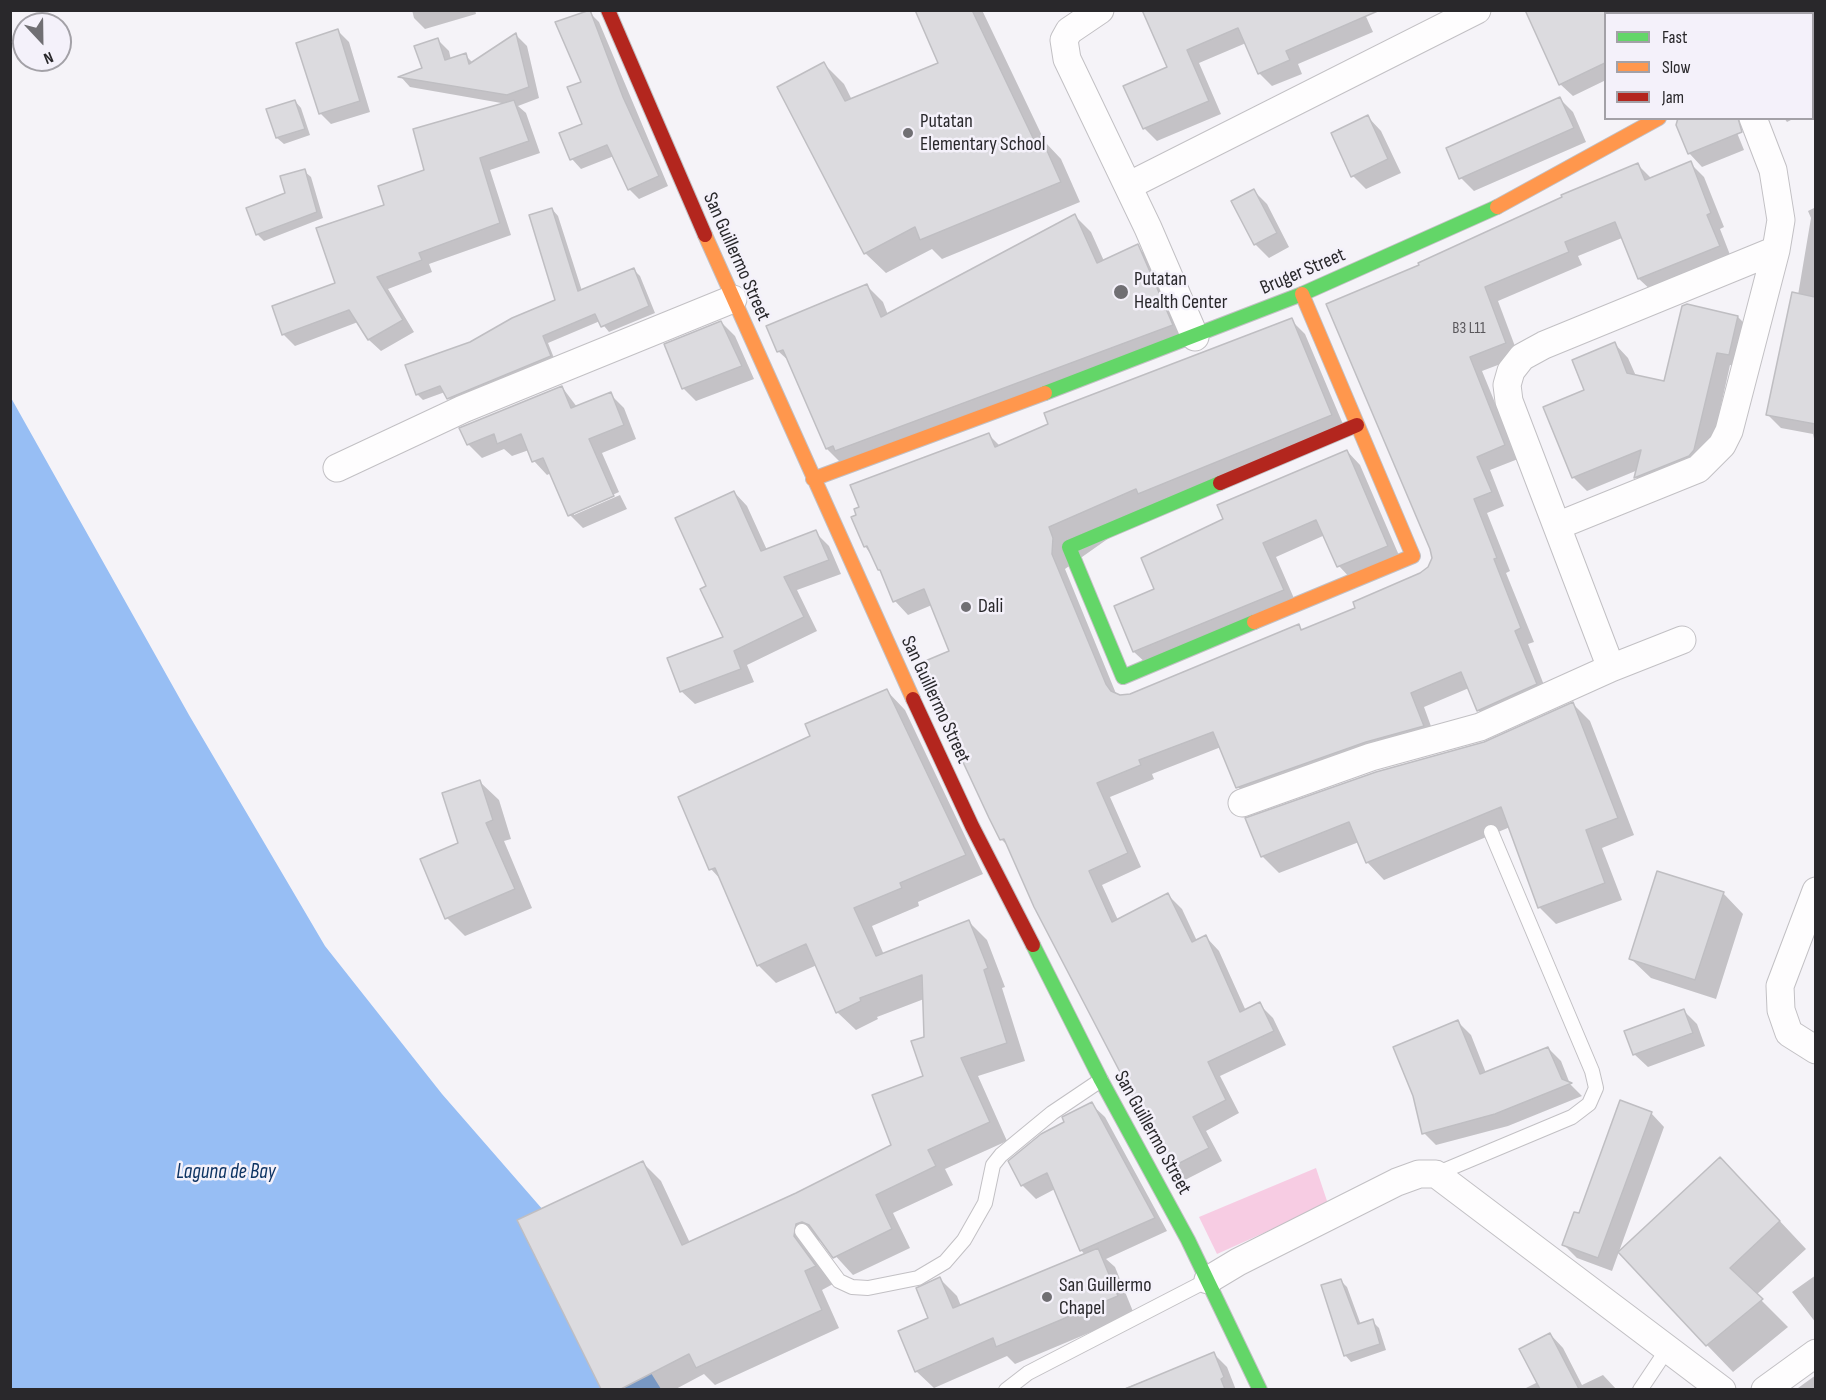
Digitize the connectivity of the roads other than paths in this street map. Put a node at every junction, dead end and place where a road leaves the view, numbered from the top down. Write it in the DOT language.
graph roads {
  1 [pos="608,10"];
  2 [pos="1100,10"];
  3 [pos="1477,10"];
  4 [pos="1655,120"];
  5 [pos="1754,120"];
  6 [pos="1128,186"];
  7 [pos="1776,250"];
  8 [pos="1302,294"];
  9 [pos="733,300"];
  10 [pos="1195,338"];
  11 [pos="1357,425"];
  12 [pos="337,468"];
  13 [pos="813,479"];
  14 [pos="1557,526"];
  15 [pos="1682,640"];
  16 [pos="1611,668"];
  17 [pos="1242,803"];
  18 [pos="1491,832"];
  19 [pos="1815,891"];
  20 [pos="1815,1050"];
  21 [pos="1101,1080"];
  22 [pos="1436,1174"];
  23 [pos="802,1231"];
  24 [pos="1208,1280"];
  25 [pos="1668,1348"];
  26 [pos="1815,1353"];
  27 [pos="1006,1389"];
  28 [pos="1260,1389"];
  29 [pos="1640,1389"];
  30 [pos="1722,1389"];
  31 [pos="1765,1389"];
  1 -- 9 [label="street, San Guillermo Street"];
  2 -- 6 [label="street"];
  3 -- 6 [label="street"];
  4 -- 8 [label="street, Bruger Street"];
  5 -- 7 [label="street"];
  6 -- 10 [label="street"];
  7 -- 14 [label="street"];
  7 -- 14 [label="street"];
  8 -- 10 [label="street, Bruger Street"];
  8 -- 11 [label="street"];
  9 -- 12 [label="street"];
  9 -- 13 [label="street, San Guillermo Street"];
  10 -- 13 [label="street, Bruger Street"];
  11 -- 11 [label="street"];
  13 -- 21 [label="street, San Guillermo Street"];
  14 -- 16 [label="street"];
  15 -- 16 [label="street"];
  16 -- 17 [label="street"];
  18 -- 22 [label="lane"];
  19 -- 20 [label="street"];
  21 -- 23 [label="lane"];
  21 -- 24 [label="street, San Guillermo Street"];
  22 -- 24 [label="street"];
  22 -- 25 [label="street"];
  24 -- 27 [label="lane"];
  24 -- 28 [label="street, San Guillermo Street"];
  25 -- 29 [label="lane"];
  25 -- 30 [label="street"];
  26 -- 31 [label="street"];
}
